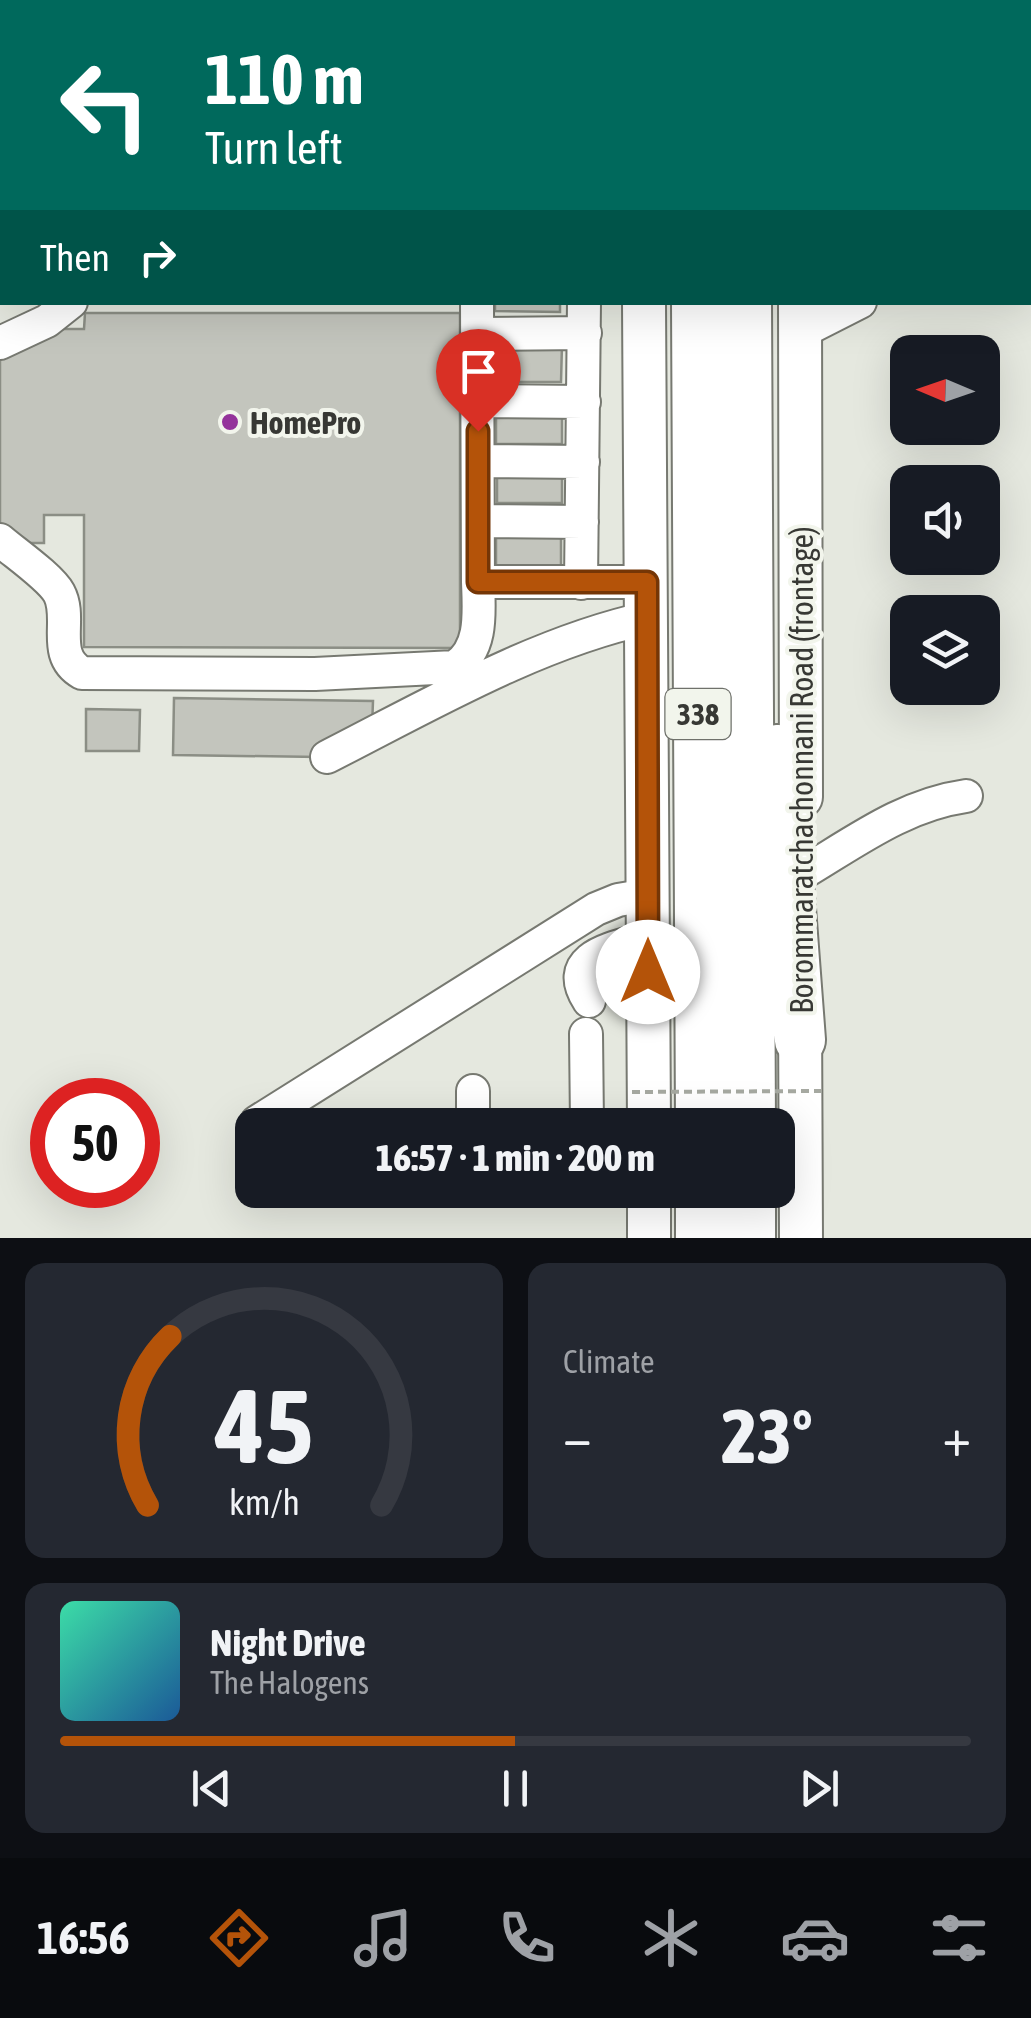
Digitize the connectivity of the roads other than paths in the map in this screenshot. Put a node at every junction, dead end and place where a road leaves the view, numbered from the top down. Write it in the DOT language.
graph roads {
  1 [pos="68,305"];
  2 [pos="644,305"];
  3 [pos="698,305"];
  4 [pos="746,305"];
  5 [pos="849,305"];
  6 [pos="478,318"];
  7 [pos="585,318"];
  8 [pos="801,318"];
  9 [pos="0,343"];
  10 [pos="478,401"];
  11 [pos="584,402"];
  12 [pos="747,451"];
  13 [pos="478,462"];
  14 [pos="583,462"];
  15 [pos="478,521"];
  16 [pos="582,522"];
  17 [pos="0,540"];
  18 [pos="478,582"];
  19 [pos="580,583"];
  20 [pos="648,600"];
  21 [pos="328,756"];
  22 [pos="966,796"];
  23 [pos="801,874"];
  24 [pos="648,895"];
  25 [pos="648,938"];
  26 [pos="588,1001"];
  27 [pos="586,1034"];
  28 [pos="800,1040"];
  29 [pos="473,1090"];
  30 [pos="280,1108"];
  31 [pos="473,1108"];
  32 [pos="588,1108"];
  33 [pos="640,1108"];
  34 [pos="701,1108"];
  35 [pos="750,1108"];
  36 [pos="649,1208"];
  37 [pos="701,1208"];
  38 [pos="750,1208"];
  39 [pos="649,1238"];
  40 [pos="701,1238"];
  41 [pos="750,1238"];
  42 [pos="801,1238"];
  1 -- 9 [label="street"];
  2 -- 20 [label="main road, 338"];
  3 -- 34 [label="highway, 338"];
  4 -- 12 [label="highway, 338"];
  5 -- 8 [label="street"];
  6 -- 7 [label="street"];
  6 -- 10 [label="street"];
  7 -- 11 [label="street"];
  8 -- 23 [label="main road, Borommaratchachonnani Road (frontage)"];
  10 -- 11 [label="street"];
  10 -- 13 [label="street"];
  11 -- 14 [label="street"];
  12 -- 28 [label="highway"];
  12 -- 35 [label="highway, 338"];
  13 -- 14 [label="street"];
  13 -- 15 [label="street"];
  14 -- 16 [label="street"];
  15 -- 16 [label="street"];
  15 -- 18 [label="street"];
  16 -- 19 [label="street"];
  17 -- 18 [label="street"];
  18 -- 19 [label="street"];
  19 -- 20 [label="street"];
  20 -- 21 [label="street"];
  20 -- 24 [label="main road, 338"];
  22 -- 23 [label="street"];
  23 -- 28 [label="main road, Borommaratchachonnani Road (frontage)"];
  24 -- 25 [label="main road, 338"];
  24 -- 30 [label="street"];
  25 -- 26 [label="street"];
  25 -- 33 [label="main road, 338"];
  27 -- 32 [label="street"];
  28 -- 42 [label="main road, Borommaratchachonnani Road (frontage)"];
  29 -- 31 [label="street"];
  36 -- 39 [label="main road"];
  37 -- 40 [label="highway"];
  38 -- 41 [label="highway"];
}
